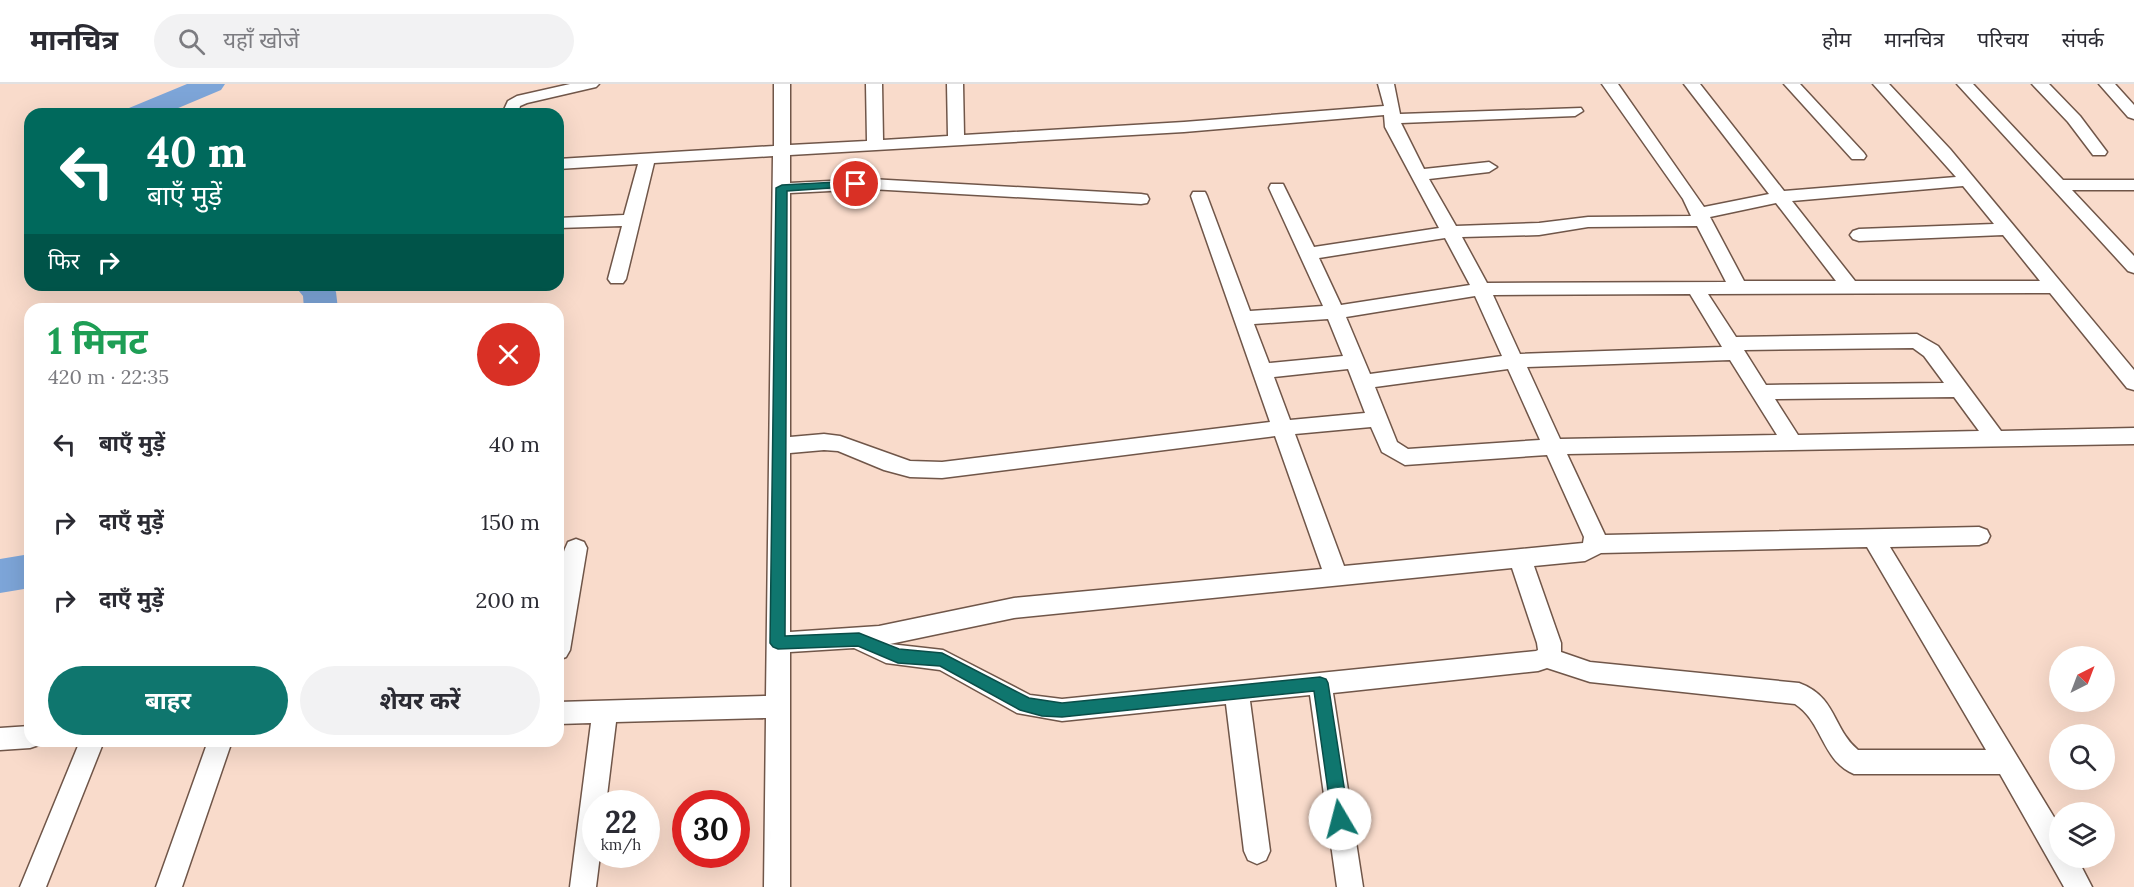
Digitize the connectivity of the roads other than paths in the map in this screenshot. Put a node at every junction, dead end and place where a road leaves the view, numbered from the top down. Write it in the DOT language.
graph roads {
  1 [pos="591,84"];
  2 [pos="782,84"];
  3 [pos="874,84"];
  4 [pos="955,84"];
  5 [pos="1386,84"];
  6 [pos="1610,84"];
  7 [pos="1692,84"];
  8 [pos="1792,84"];
  9 [pos="1881,84"];
  10 [pos="1965,84"];
  11 [pos="2040,84"];
  12 [pos="2107,84"];
  13 [pos="512,108"];
  14 [pos="2132,110"];
  15 [pos="1575,111"];
  16 [pos="1391,115"];
  17 [pos="956,140"];
  18 [pos="875,145"];
  19 [pos="782,152"];
  20 [pos="2099,152"];
  21 [pos="1858,156"];
  22 [pos="647,159"];
  23 [pos="564,164"];
  24 [pos="1489,167"];
  25 [pos="1419,175"];
  26 [pos="1967,181"];
  27 [pos="2057,185"];
  28 [pos="2134,185"];
  29 [pos="782,188"];
  30 [pos="1277,188"];
  31 [pos="1199,196"];
  32 [pos="1780,197"];
  33 [pos="1141,199"];
  34 [pos="632,220"];
  35 [pos="1703,221"];
  36 [pos="564,223"];
  37 [pos="2008,229"];
  38 [pos="1450,232"];
  39 [pos="1859,235"];
  40 [pos="2114,246"];
  41 [pos="2134,246"];
  42 [pos="1308,254"];
  43 [pos="2134,267"];
  44 [pos="617,279"];
  45 [pos="1850,287"];
  46 [pos="2055,287"];
  47 [pos="1695,288"];
  48 [pos="1738,288"];
  49 [pos="1481,290"];
  50 [pos="1335,312"];
  51 [pos="1243,318"];
  52 [pos="1733,349"];
  53 [pos="1514,361"];
  54 [pos="1355,362"];
  55 [pos="1262,370"];
  56 [pos="1363,382"];
  57 [pos="2134,383"];
  58 [pos="1960,390"];
  59 [pos="1760,392"];
  60 [pos="1377,418"];
  61 [pos="1281,428"];
  62 [pos="2134,436"];
  63 [pos="1995,438"];
  64 [pos="1791,441"];
  65 [pos="780,446"];
  66 [pos="1555,447"];
  67 [pos="1979,536"];
  68 [pos="1873,538"];
  69 [pos="1595,544"];
  70 [pos="576,548"];
  71 [pos="1520,559"];
  72 [pos="1336,576"];
  73 [pos="564,616"];
  74 [pos="859,639"];
  75 [pos="778,643"];
  76 [pos="1547,657"];
  77 [pos="1320,683"];
  78 [pos="1238,692"];
  79 [pos="778,707"];
  80 [pos="605,712"];
  81 [pos="564,713"];
  82 [pos="24,737"];
  83 [pos="0,739"];
  84 [pos="90,747"];
  85 [pos="218,747"];
  86 [pos="2008,762"];
  87 [pos="2049,833"];
  88 [pos="1257,851"];
  89 [pos="2069,868"];
  90 [pos="33,887"];
  91 [pos="169,887"];
  92 [pos="583,887"];
  93 [pos="777,887"];
  94 [pos="1350,887"];
  95 [pos="2079,887"];
  1 -- 13 [label="street"];
  2 -- 19 [label="street"];
  3 -- 18 [label="street"];
  4 -- 17 [label="street"];
  5 -- 16 [label="street"];
  6 -- 35 [label="street"];
  7 -- 32 [label="street"];
  8 -- 21 [label="street"];
  9 -- 26 [label="street"];
  10 -- 27 [label="street"];
  11 -- 20 [label="street"];
  12 -- 14 [label="street"];
  15 -- 16 [label="street"];
  16 -- 17 [label="street"];
  16 -- 25 [label="street"];
  17 -- 18 [label="street"];
  18 -- 19 [label="street"];
  19 -- 22 [label="street"];
  19 -- 29 [label="street"];
  22 -- 23 [label="street"];
  22 -- 34 [label="street"];
  24 -- 25 [label="street"];
  25 -- 38 [label="street"];
  26 -- 32 [label="street"];
  26 -- 37 [label="street"];
  27 -- 28 [label="street"];
  27 -- 40 [label="street"];
  29 -- 33 [label="street"];
  29 -- 65 [label="street"];
  30 -- 42 [label="street"];
  31 -- 51 [label="street"];
  32 -- 35 [label="street"];
  32 -- 45 [label="street"];
  34 -- 36 [label="street"];
  34 -- 44 [label="street"];
  35 -- 38 [label="street"];
  35 -- 48 [label="street"];
  37 -- 39 [label="street"];
  37 -- 46 [label="street"];
  38 -- 42 [label="street"];
  38 -- 49 [label="street"];
  40 -- 41 [label="street"];
  40 -- 43 [label="street"];
  42 -- 50 [label="street"];
  45 -- 46 [label="street"];
  45 -- 48 [label="street"];
  46 -- 57 [label="street"];
  47 -- 48 [label="street"];
  47 -- 49 [label="street"];
  47 -- 52 [label="street"];
  49 -- 50 [label="street"];
  49 -- 53 [label="street"];
  50 -- 51 [label="street"];
  50 -- 54 [label="street"];
  51 -- 55 [label="street"];
  52 -- 53 [label="street"];
  52 -- 58 [label="street"];
  52 -- 59 [label="street"];
  53 -- 56 [label="street"];
  53 -- 66 [label="street"];
  54 -- 55 [label="street"];
  54 -- 56 [label="street"];
  55 -- 61 [label="street"];
  56 -- 60 [label="street"];
  58 -- 59 [label="street"];
  58 -- 63 [label="street"];
  59 -- 64 [label="street"];
  60 -- 61 [label="street"];
  60 -- 66 [label="street"];
  61 -- 65 [label="street"];
  61 -- 72 [label="street"];
  62 -- 63 [label="street"];
  63 -- 64 [label="street"];
  64 -- 66 [label="street"];
  65 -- 75 [label="street"];
  66 -- 69 [label="street"];
  67 -- 68 [label="street"];
  68 -- 69 [label="street"];
  68 -- 86 [label="street"];
  69 -- 71 [label="street"];
  70 -- 73 [label="street"];
  71 -- 72 [label="street"];
  71 -- 76 [label="street"];
  72 -- 74 [label="street"];
  74 -- 75 [label="street"];
  74 -- 78 [label="street"];
  75 -- 79 [label="street"];
  76 -- 77 [label="street"];
  76 -- 86 [label="street"];
  77 -- 78 [label="street"];
  77 -- 94 [label="street"];
  78 -- 88 [label="street"];
  79 -- 80 [label="street"];
  79 -- 93 [label="street"];
  80 -- 81 [label="street"];
  80 -- 92 [label="street"];
  82 -- 83 [label="street"];
  84 -- 90 [label="street"];
  85 -- 91 [label="street"];
  86 -- 87 [label="street"];
  89 -- 95 [label="street"];
}
